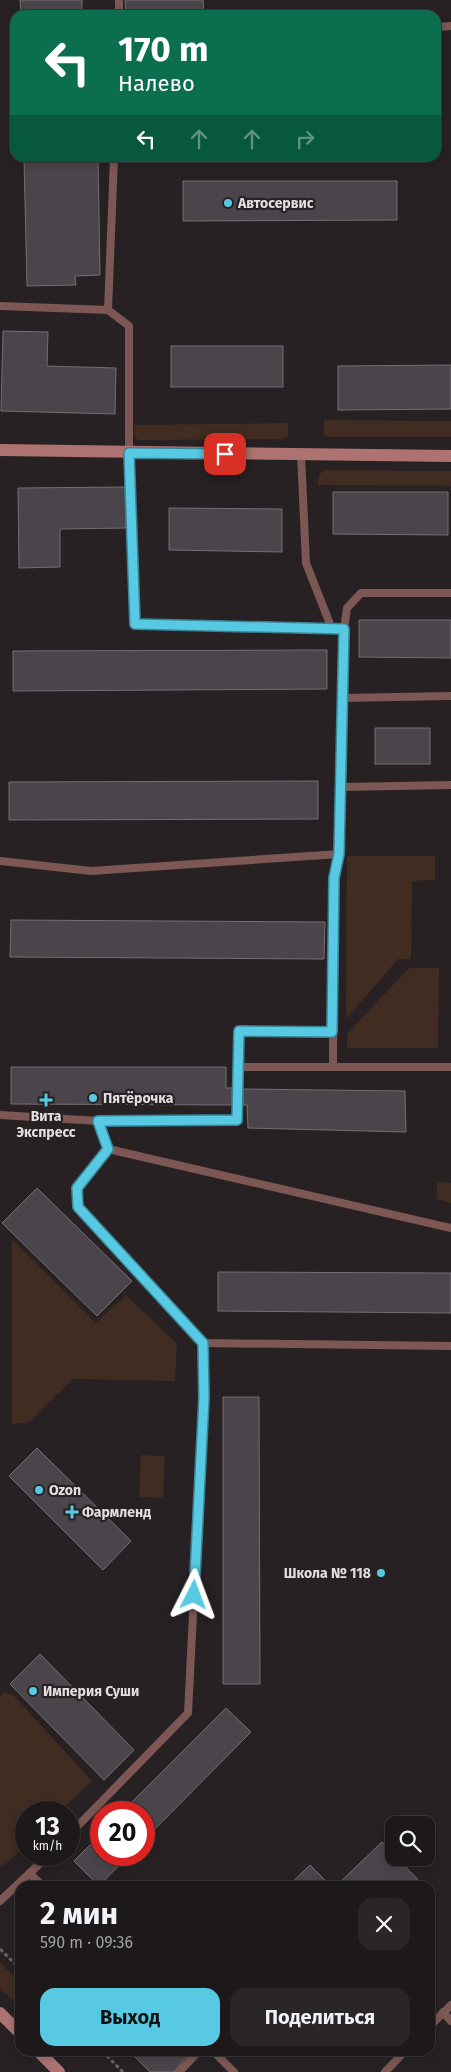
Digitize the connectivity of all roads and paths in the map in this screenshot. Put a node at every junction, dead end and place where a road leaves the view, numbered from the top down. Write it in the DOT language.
graph roads {
  1 [pos="114,162"];
  2 [pos="0,306"];
  3 [pos="108,310"];
  4 [pos="0,450"];
  5 [pos="129,453"];
  6 [pos="301,454"];
  7 [pos="451,456"];
  8 [pos="451,593"];
  9 [pos="332,629"];
  10 [pos="344,629"];
  11 [pos="451,696"];
  12 [pos="343,698"];
  13 [pos="451,785"];
  14 [pos="341,786"];
  15 [pos="339,854"];
  16 [pos="0,861"];
  17 [pos="332,1032"];
  18 [pos="332,1066"];
  19 [pos="238,1067"];
  20 [pos="451,1067"];
  21 [pos="0,1115"];
  22 [pos="98,1121"];
  23 [pos="108,1149"];
  24 [pos="451,1228"];
  25 [pos="203,1343"];
  26 [pos="451,1346"];
  27 [pos="80,1824"];
  28 [pos="38,1866"];
  29 [pos="30,1874"];
  30 [pos="22,1881"];
  31 [pos="38,1881"];
  32 [pos="15,1888"];
  33 [pos="0,1901"];
  34 [pos="0,1949"];
  35 [pos="15,1964"];
  36 [pos="451,2005"];
  37 [pos="443,2012"];
  38 [pos="0,2013"];
  39 [pos="435,2021"];
  40 [pos="451,2021"];
  41 [pos="15,2028"];
  42 [pos="43,2056"];
  43 [pos="107,2056"];
  44 [pos="194,2056"];
  45 [pos="218,2056"];
  46 [pos="400,2056"];
  47 [pos="59,2072"];
  48 [pos="123,2072"];
  49 [pos="179,2072"];
  50 [pos="234,2072"];
  51 [pos="385,2072"];
  1 -- 3 [label="lane"];
  2 -- 3 [label="lane"];
  3 -- 5 [label="lane"];
  4 -- 5 [label="main road"];
  5 -- 6 [label="main road"];
  5 -- 9 [label="lane"];
  6 -- 7 [label="main road"];
  6 -- 9 [label="lane"];
  8 -- 10 [label="lane"];
  9 -- 10 [label="lane"];
  10 -- 12 [label="lane"];
  11 -- 12 [label="lane"];
  12 -- 14 [label="lane"];
  13 -- 14 [label="lane"];
  14 -- 15 [label="lane"];
  15 -- 16 [label="lane"];
  15 -- 17 [label="lane"];
  17 -- 18 [label="lane"];
  17 -- 19 [label="lane"];
  18 -- 19 [label="lane"];
  18 -- 20 [label="lane"];
  19 -- 22 [label="lane"];
  21 -- 22 [label="lane"];
  22 -- 23 [label="lane"];
  23 -- 24 [label="lane"];
  23 -- 25 [label="lane"];
  25 -- 26 [label="lane"];
  25 -- 27 [label="lane"];
  28 -- 29 [label="lane"];
  29 -- 30 [label="lane"];
  29 -- 31 [label="lane"];
  32 -- 33 [label="lane"];
  34 -- 35 [label="path"];
  36 -- 37 [label="lane"];
  37 -- 39 [label="lane"];
  37 -- 40 [label="lane"];
  38 -- 41 [label="main road"];
  42 -- 47 [label="main road"];
  43 -- 48 [label="path"];
  44 -- 49 [label="lane"];
  45 -- 50 [label="lane"];
  46 -- 51 [label="lane"];
}
